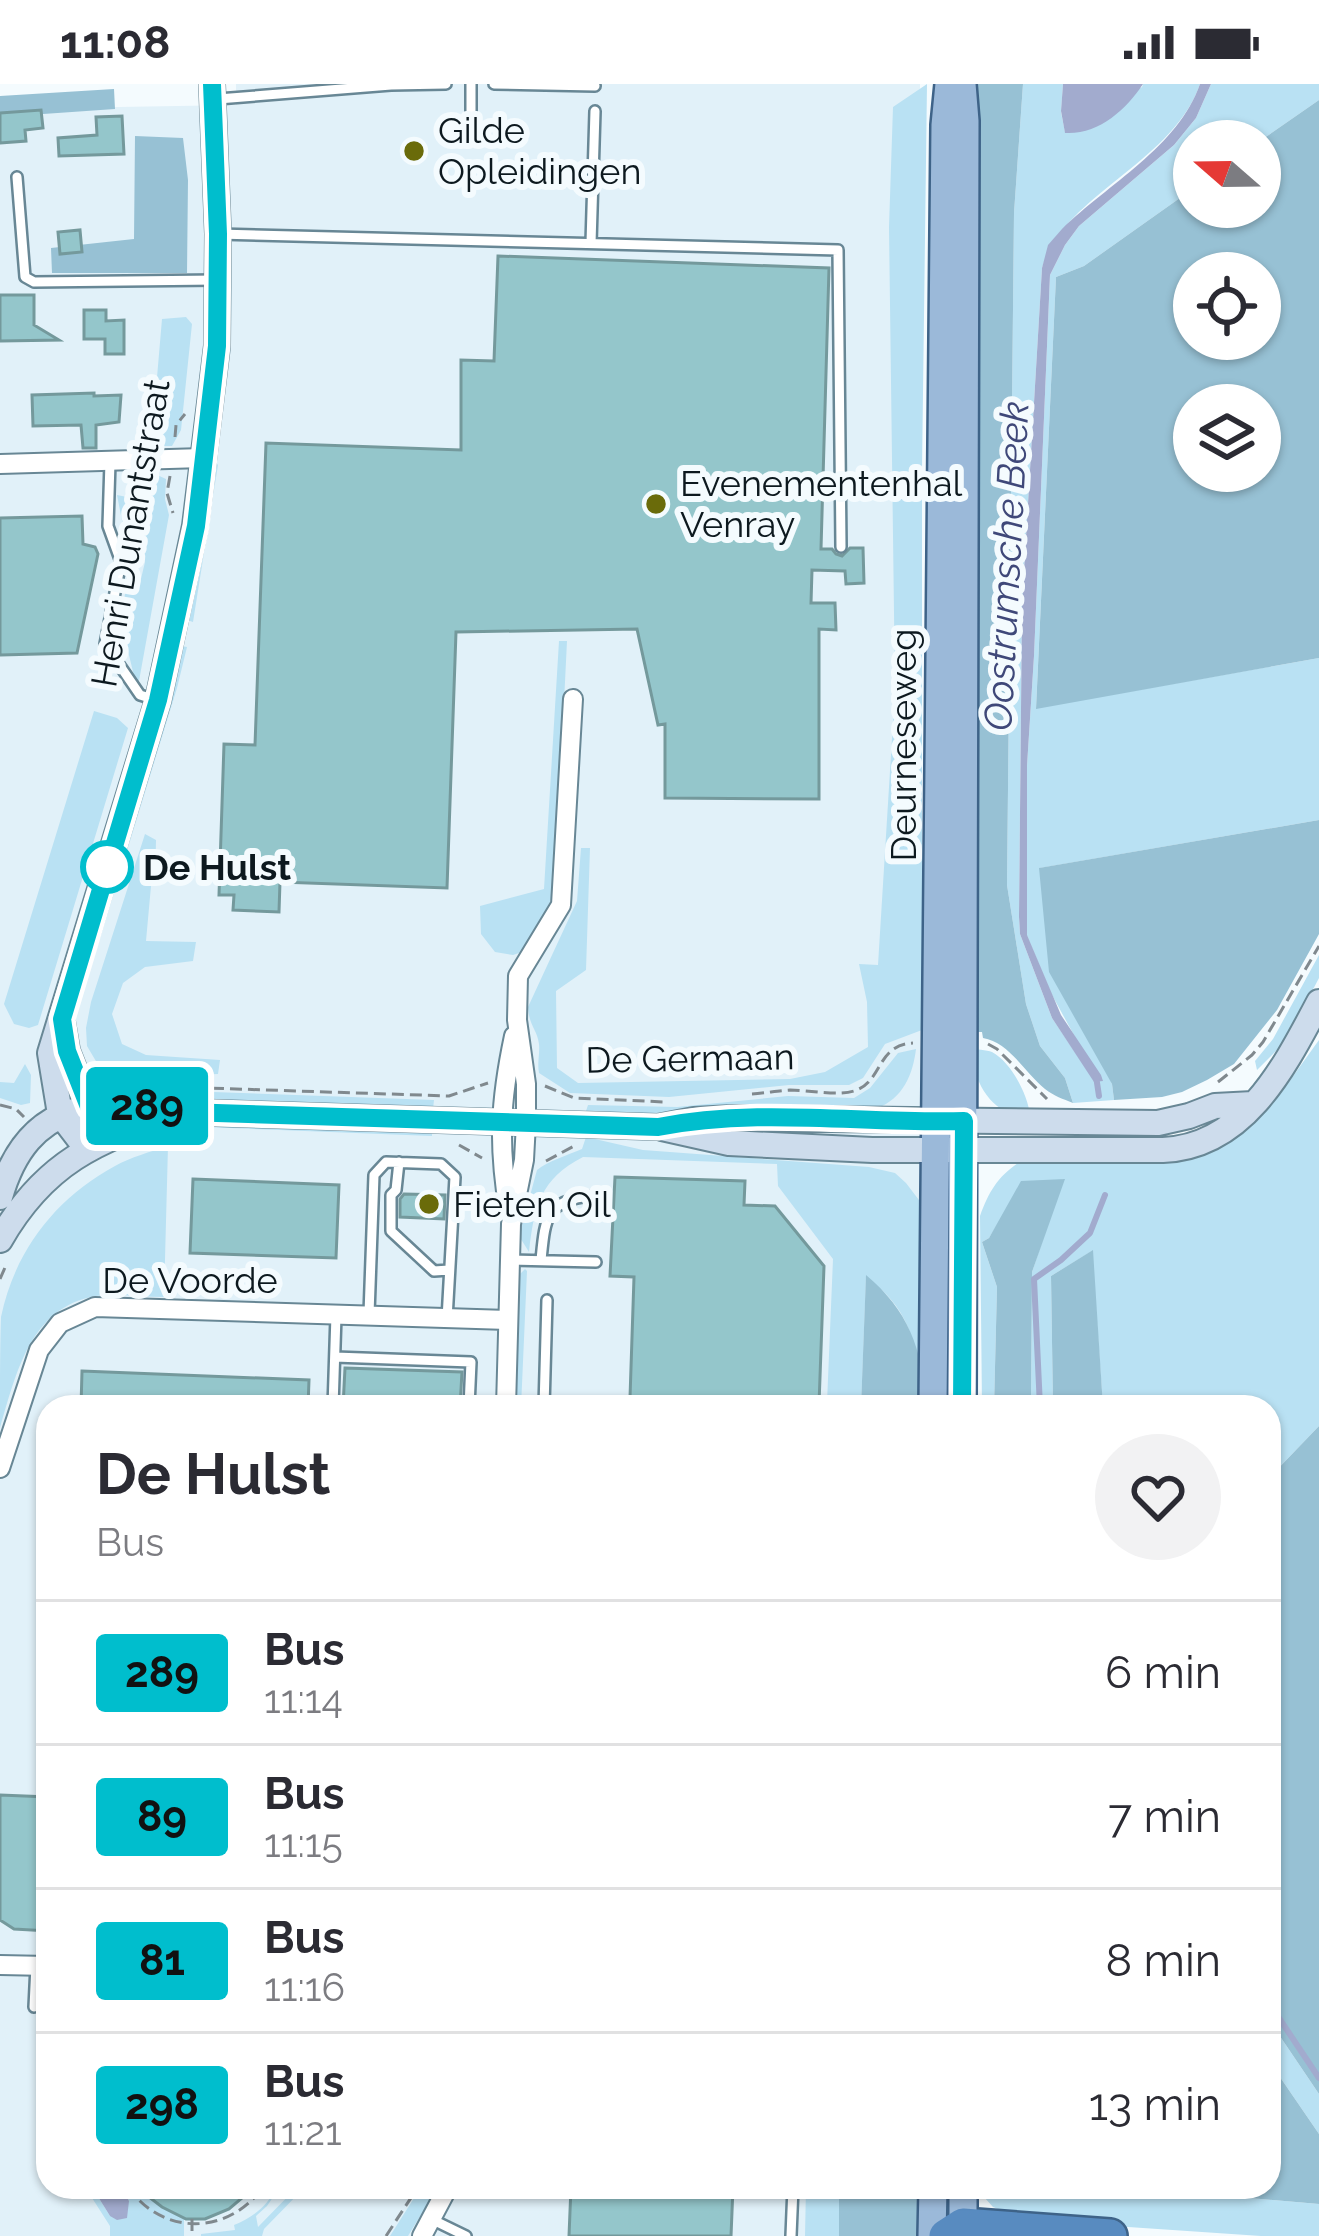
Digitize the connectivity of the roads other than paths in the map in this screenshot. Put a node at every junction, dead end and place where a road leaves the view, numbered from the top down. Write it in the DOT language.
graph roads {
  1 [pos="446,84"];
  2 [pos="471,84"];
  3 [pos="494,84"];
  4 [pos="949,84"];
  5 [pos="962,84"];
  6 [pos="595,89"];
  7 [pos="212,92"];
  8 [pos="595,111"];
  9 [pos="471,131"];
  10 [pos="16,177"];
  11 [pos="218,234"];
  12 [pos="591,243"];
  13 [pos="218,280"];
  14 [pos="203,458"];
  15 [pos="110,462"];
  16 [pos="0,464"];
  17 [pos="841,547"];
  18 [pos="573,699"];
  19 [pos="158,700"];
  20 [pos="1319,1002"];
  21 [pos="62,1019"];
  22 [pos="517,1020"];
  23 [pos="950,1043"];
  24 [pos="1253,1104"];
  25 [pos="89,1107"];
  26 [pos="185,1112"];
  27 [pos="61,1114"];
  28 [pos="964,1121"];
  29 [pos="513,1123"];
  30 [pos="945,1140"];
  31 [pos="86,1148"];
  32 [pos="399,1162"];
  33 [pos="591,1196"];
  34 [pos="0,1197"];
  35 [pos="0,1240"];
  36 [pos="510,1260"];
  37 [pos="541,1260"];
  38 [pos="596,1262"];
  39 [pos="449,1270"];
  40 [pos="547,1300"];
  41 [pos="336,1315"];
  42 [pos="369,1315"];
  43 [pos="447,1318"];
  44 [pos="508,1321"];
  45 [pos="334,1357"];
  46 [pos="333,1395"];
  47 [pos="470,1395"];
  48 [pos="506,1395"];
  49 [pos="544,1395"];
  50 [pos="934,1395"];
  51 [pos="961,1395"];
  52 [pos="0,1468"];
  53 [pos="0,1965"];
  54 [pos="36,1966"];
  55 [pos="36,1998"];
  56 [pos="34,2008"];
  57 [pos="442,2199"];
  58 [pos="793,2199"];
  59 [pos="938,2199"];
  60 [pos="960,2199"];
  61 [pos="427,2228"];
  62 [pos="951,2233"];
  63 [pos="466,2236"];
  64 [pos="791,2236"];
  65 [pos="1110,2236"];
  1 -- 7 [label="lane"];
  2 -- 9 [label="lane"];
  3 -- 6 [label="lane"];
  4 -- 23 [label="main road, Deurneseweg"];
  5 -- 23 [label="main road, Deurneseweg"];
  7 -- 11 [label="street, Henri Dunantstraat"];
  8 -- 12 [label="lane"];
  10 -- 13 [label="lane"];
  11 -- 12 [label="lane"];
  11 -- 13 [label="street, Henri Dunantstraat"];
  12 -- 17 [label="lane"];
  13 -- 14 [label="street, Henri Dunantstraat"];
  14 -- 15 [label="street"];
  14 -- 19 [label="street, Henri Dunantstraat"];
  15 -- 16 [label="street"];
  15 -- 19 [label="lane"];
  18 -- 22 [label="street"];
  19 -- 21 [label="street, Henri Dunantstraat"];
  20 -- 24 [label="street, De Germaan"];
  21 -- 25 [label="street"];
  21 -- 27 [label="street, Henri Dunantstraat"];
  22 -- 29 [label="street"];
  22 -- 29 [label="street"];
  23 -- 28 [label="main road, Deurneseweg"];
  23 -- 30 [label="main road, Deurneseweg"];
  24 -- 28 [label="street"];
  24 -- 30 [label="street, De Germaan"];
  25 -- 26 [label="street, De Germaan"];
  25 -- 27 [label="street"];
  25 -- 31 [label="street"];
  26 -- 29 [label="street, De Germaan"];
  26 -- 31 [label="street, De Germaan"];
  27 -- 31 [label="street, Henri Dunantstraat"];
  27 -- 34 [label="street"];
  28 -- 30 [label="main road, Deurneseweg"];
  29 -- 30 [label="street, De Germaan"];
  29 -- 36 [label="street"];
  30 -- 50 [label="main road, Deurneseweg"];
  30 -- 51 [label="main road, Deurneseweg"];
  31 -- 35 [label="street"];
  32 -- 39 [label="lane"];
  32 -- 39 [label="lane"];
  32 -- 42 [label="lane"];
  33 -- 37 [label="lane"];
  36 -- 37 [label="lane"];
  36 -- 44 [label="street"];
  37 -- 38 [label="lane"];
  39 -- 43 [label="lane"];
  40 -- 49 [label="lane"];
  41 -- 42 [label="street, De Voorde"];
  41 -- 45 [label="lane"];
  41 -- 52 [label="street, De Voorde"];
  42 -- 43 [label="street, De Voorde"];
  43 -- 44 [label="street, De Voorde"];
  44 -- 48 [label="street"];
  45 -- 46 [label="lane"];
  45 -- 47 [label="lane"];
  53 -- 54 [label="street"];
  55 -- 56 [label="lane"];
  57 -- 61 [label="street"];
  58 -- 64 [label="lane"];
  59 -- 62 [label="main road"];
  60 -- 62 [label="main road"];
  61 -- 63 [label="lane"];
  62 -- 65 [label="highway"];
}
